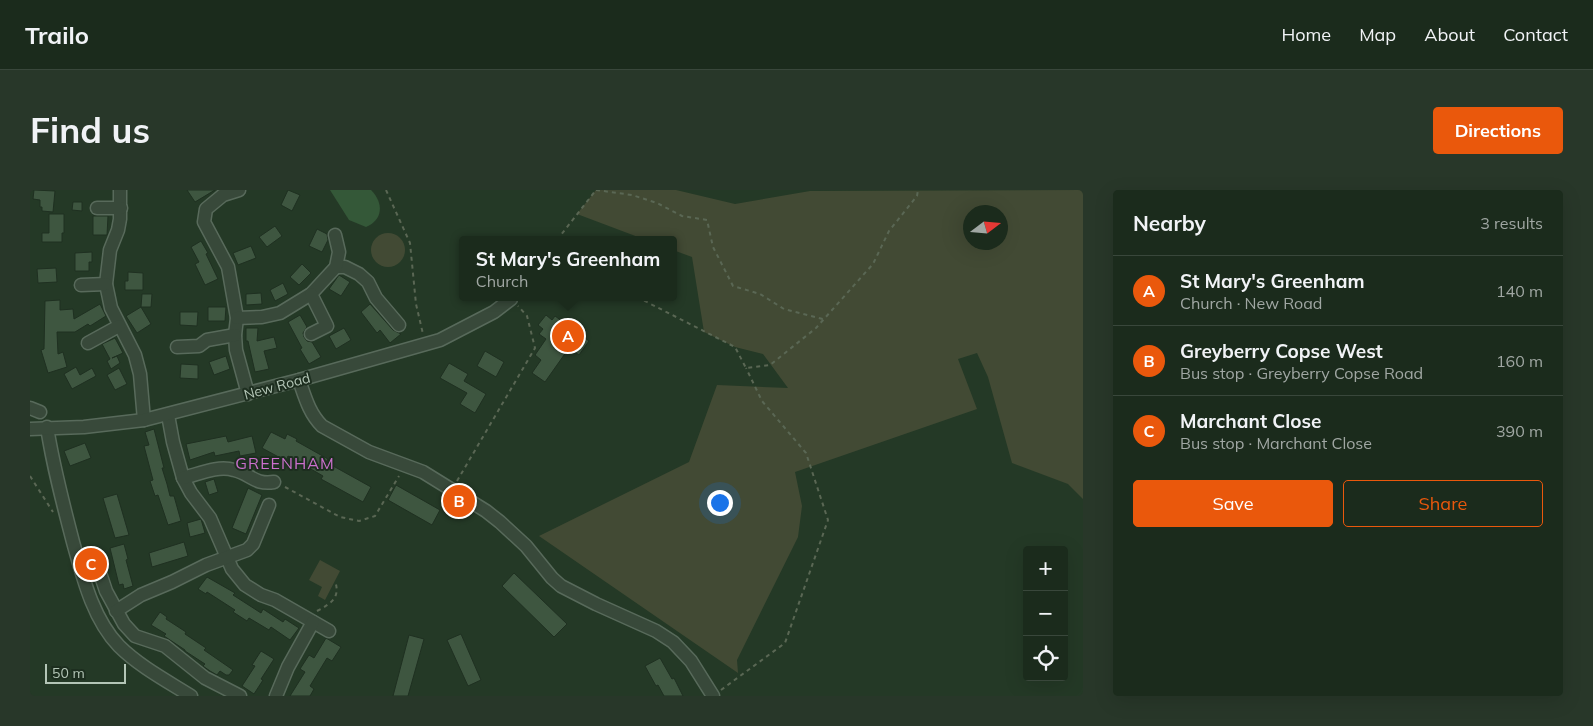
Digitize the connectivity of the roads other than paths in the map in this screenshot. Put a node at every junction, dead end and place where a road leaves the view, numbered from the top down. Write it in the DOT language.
graph roads {
  1 [pos="120,190"];
  2 [pos="239,190"];
  3 [pos="98,208"];
  4 [pos="121,208"];
  5 [pos="335,235"];
  6 [pos="336,267"];
  7 [pos="106,284"];
  8 [pos="81,285"];
  9 [pos="311,294"];
  10 [pos="508,301"];
  11 [pos="236,318"];
  12 [pos="398,325"];
  13 [pos="119,326"];
  14 [pos="311,334"];
  15 [pos="235,335"];
  16 [pos="88,343"];
  17 [pos="177,347"];
  18 [pos="299,380"];
  19 [pos="248,394"];
  20 [pos="168,415"];
  21 [pos="144,420"];
  22 [pos="47,428"];
  23 [pos="30,429"];
  24 [pos="183,478"];
  25 [pos="274,482"];
  26 [pos="269,506"];
  27 [pos="226,557"];
  28 [pos="98,570"];
  29 [pos="116,611"];
  30 [pos="310,620"];
  31 [pos="329,631"];
  32 [pos="191,696"];
  33 [pos="240,696"];
  34 [pos="276,696"];
  35 [pos="713,696"];
  1 -- 4 [label="street"];
  2 -- 11 [label="street"];
  3 -- 4 [label="street"];
  4 -- 7 [label="street"];
  5 -- 6 [label="street"];
  6 -- 9 [label="street"];
  6 -- 12 [label="street"];
  7 -- 8 [label="street"];
  7 -- 13 [label="street"];
  9 -- 11 [label="street"];
  9 -- 14 [label="street"];
  10 -- 18 [label="street, New Road"];
  11 -- 15 [label="street"];
  13 -- 16 [label="street"];
  13 -- 21 [label="street"];
  15 -- 17 [label="street"];
  15 -- 19 [label="street"];
  18 -- 19 [label="street, New Road"];
  18 -- 35 [label="street"];
  19 -- 20 [label="street, New Road"];
  20 -- 21 [label="street, New Road"];
  20 -- 24 [label="street"];
  21 -- 22 [label="street, New Road"];
  22 -- 23 [label="street, New Road"];
  22 -- 32 [label="street"];
  24 -- 25 [label="street"];
  24 -- 27 [label="street"];
  26 -- 27 [label="street"];
  27 -- 29 [label="street"];
  27 -- 30 [label="street"];
  28 -- 29 [label="street"];
  29 -- 33 [label="street"];
  30 -- 31 [label="street"];
  30 -- 34 [label="street"];
}
